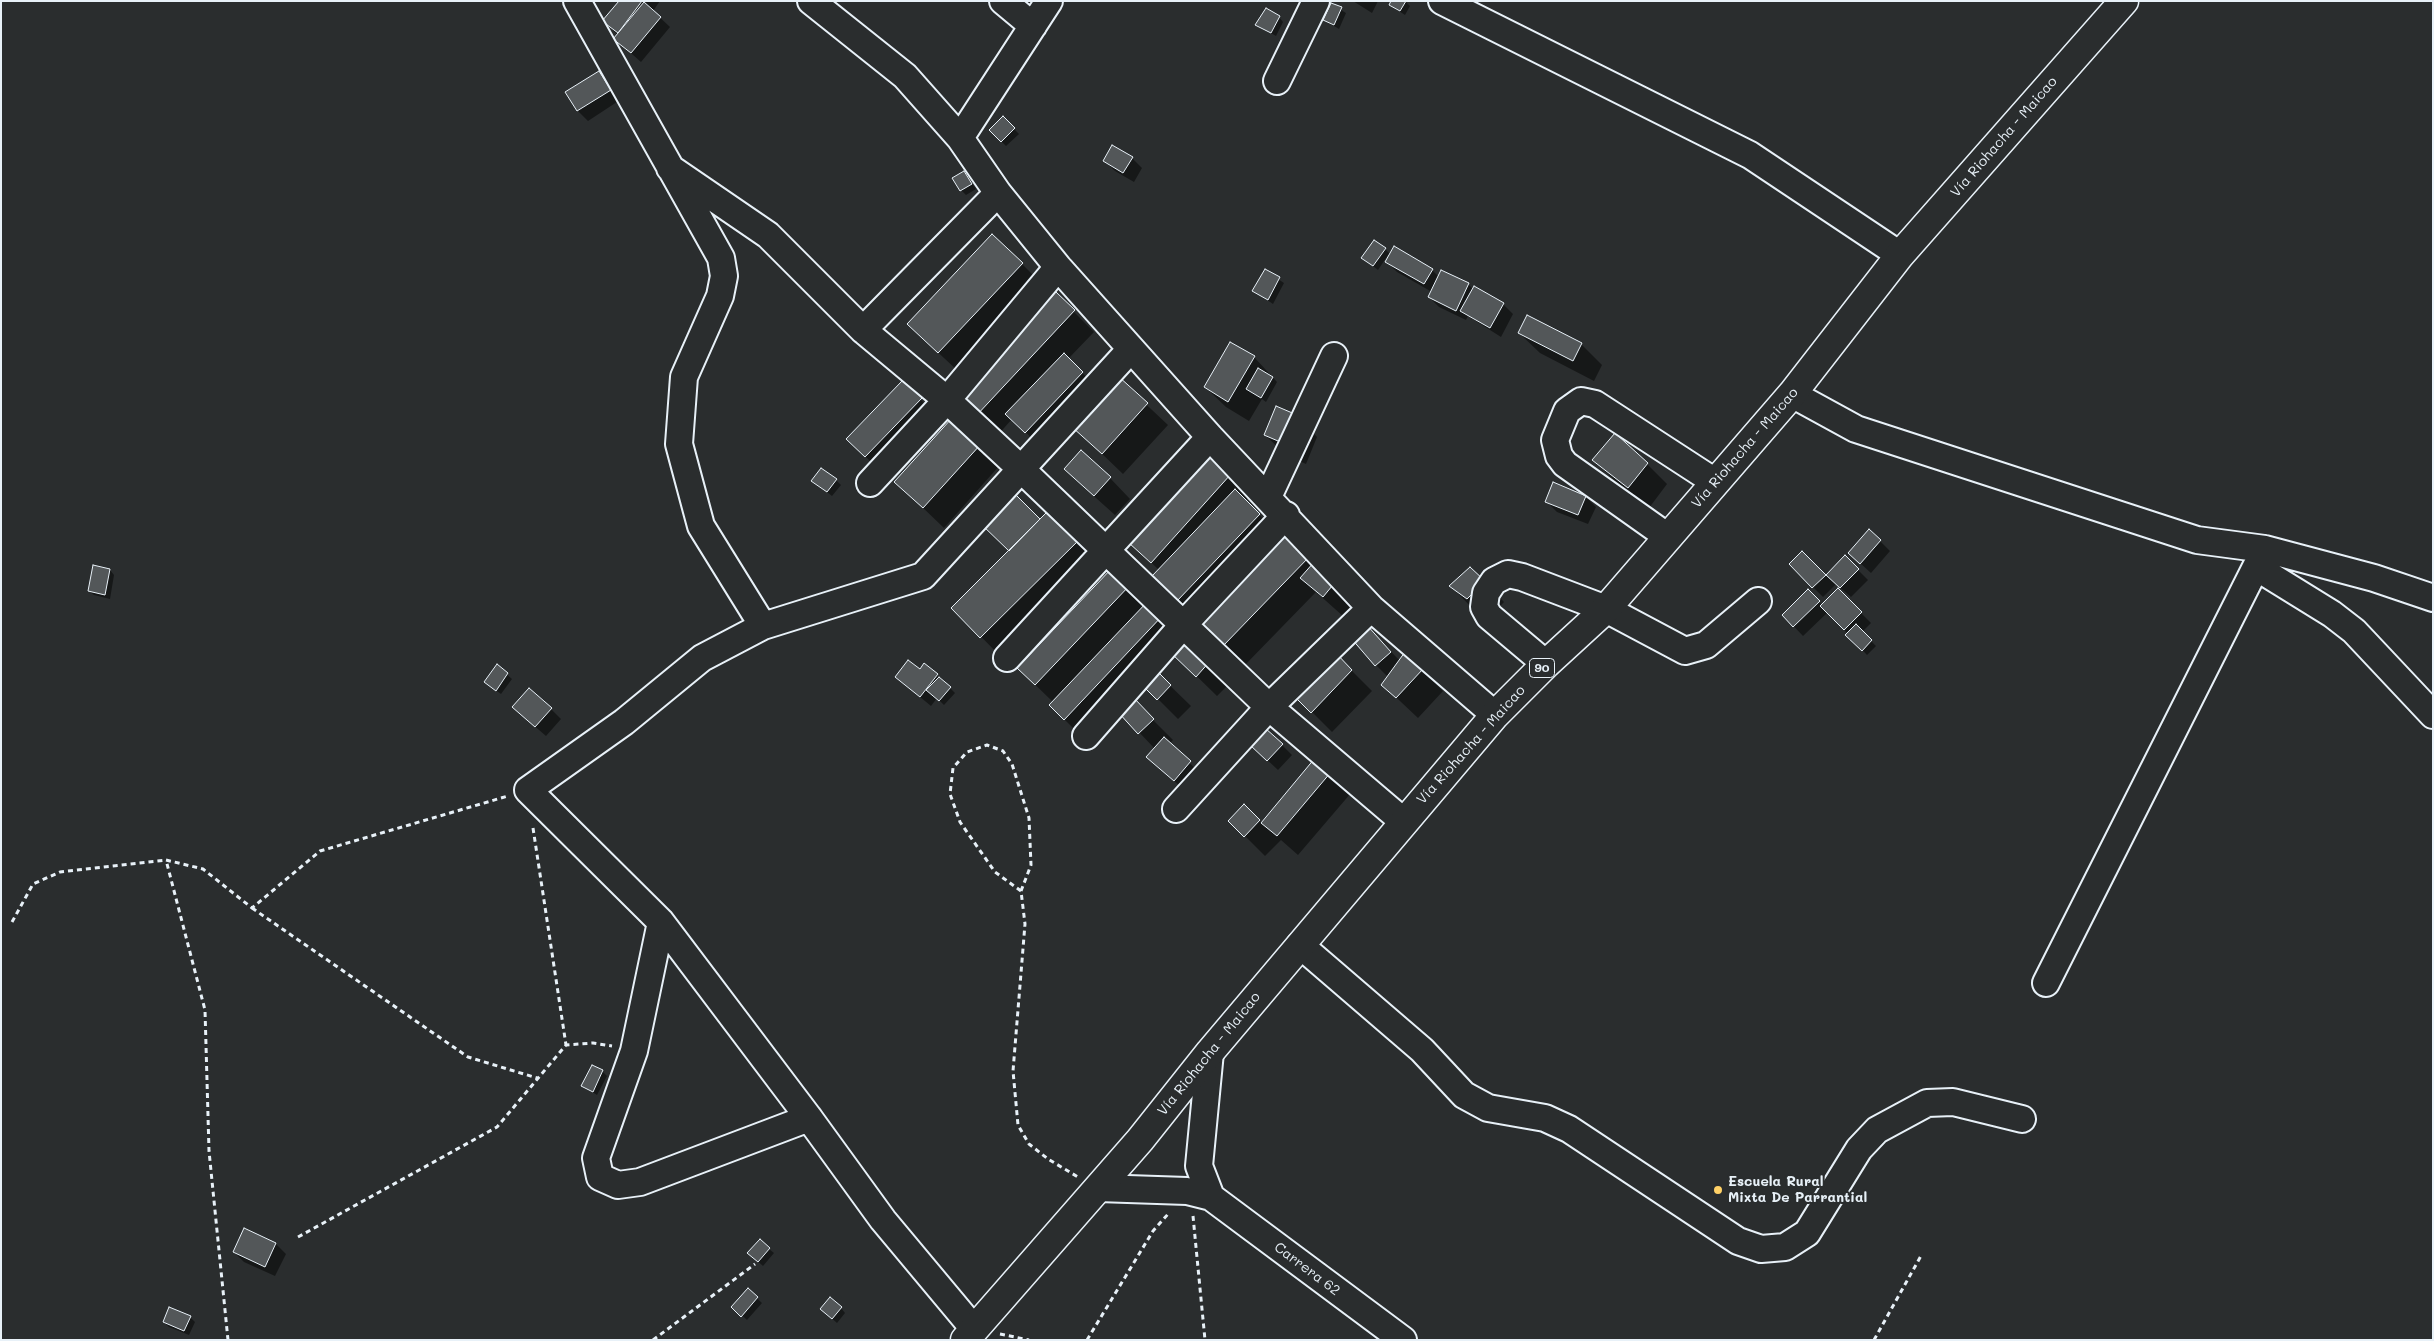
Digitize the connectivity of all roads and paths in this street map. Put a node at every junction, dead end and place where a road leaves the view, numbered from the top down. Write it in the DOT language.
graph roads {
  1 [pos="578,1"];
  2 [pos="811,1"];
  3 [pos="1003,1"];
  4 [pos="1048,1"];
  5 [pos="1316,1"];
  6 [pos="1442,1"];
  7 [pos="2124,1"];
  8 [pos="832,11"];
  9 [pos="1033,26"];
  10 [pos="1277,81"];
  11 [pos="960,138"];
  12 [pos="670,168"];
  13 [pos="998,192"];
  14 [pos="1900,255"];
  15 [pos="1058,267"];
  16 [pos="863,330"];
  17 [pos="1131,349"];
  18 [pos="1334,356"];
  19 [pos="1792,394"];
  20 [pos="947,400"];
  21 [pos="1210,437"];
  22 [pos="1021,469"];
  23 [pos="870,482"];
  24 [pos="1716,482"];
  25 [pos="1268,497"];
  26 [pos="1286,515"];
  27 [pos="1668,537"];
  28 [pos="1106,552"];
  29 [pos="2261,558"];
  30 [pos="2433,598"];
  31 [pos="1758,601"];
  32 [pos="1371,608"];
  33 [pos="1606,609"];
  34 [pos="1184,624"];
  35 [pos="763,626"];
  36 [pos="1008,658"];
  37 [pos="1546,664"];
  38 [pos="1269,707"];
  39 [pos="1495,715"];
  40 [pos="2433,715"];
  41 [pos="1086,736"];
  42 [pos="528,790"];
  43 [pos="1176,809"];
  44 [pos="1404,822"];
  45 [pos="166,860"];
  46 [pos="1021,891"];
  47 [pos="252,908"];
  48 [pos="12,922"];
  49 [pos="661,922"];
  50 [pos="1300,945"];
  51 [pos="2046,983"];
  52 [pos="566,1044"];
  53 [pos="634,1051"];
  54 [pos="1210,1052"];
  55 [pos="537,1078"];
  56 [pos="810,1118"];
  57 [pos="2022,1119"];
  58 [pos="1098,1188"];
  59 [pos="1199,1194"];
  60 [pos="298,1237"];
  61 [pos="1922,1254"];
  62 [pos="755,1264"];
  63 [pos="970,1334"];
  64 [pos="228,1340"];
  65 [pos="653,1340"];
  66 [pos="1087,1340"];
  67 [pos="1205,1340"];
  68 [pos="1403,1340"];
  69 [pos="1874,1340"];
  1 -- 12 [label="street"];
  2 -- 8 [label="street"];
  3 -- 9 [label="street"];
  4 -- 9 [label="street"];
  5 -- 10 [label="street"];
  6 -- 14 [label="street"];
  7 -- 14 [label="highway, Vía Riohacha - Maicao / 90"];
  8 -- 11 [label="street"];
  9 -- 11 [label="street"];
  11 -- 13 [label="street"];
  12 -- 16 [label="street"];
  12 -- 35 [label="street"];
  13 -- 15 [label="street"];
  13 -- 16 [label="street"];
  14 -- 19 [label="highway, Vía Riohacha - Maicao / 90"];
  15 -- 17 [label="street"];
  15 -- 20 [label="street"];
  16 -- 20 [label="street"];
  17 -- 21 [label="street"];
  17 -- 22 [label="street"];
  18 -- 25 [label="street"];
  19 -- 24 [label="highway, Vía Riohacha - Maicao / 90"];
  19 -- 29 [label="street"];
  20 -- 22 [label="street"];
  20 -- 23 [label="street"];
  21 -- 25 [label="street"];
  21 -- 28 [label="street"];
  22 -- 28 [label="street"];
  22 -- 35 [label="street"];
  24 -- 27 [label="highway, Vía Riohacha - Maicao / 90"];
  24 -- 27 [label="street"];
  25 -- 26 [label="street"];
  26 -- 32 [label="street"];
  26 -- 34 [label="street"];
  27 -- 33 [label="highway, Vía Riohacha - Maicao / 90"];
  28 -- 34 [label="street"];
  28 -- 36 [label="street"];
  29 -- 30 [label="street"];
  29 -- 40 [label="street"];
  29 -- 51 [label="street"];
  31 -- 33 [label="street"];
  32 -- 38 [label="street"];
  32 -- 39 [label="street"];
  33 -- 37 [label="highway, Vía Riohacha - Maicao / 90"];
  33 -- 37 [label="street"];
  34 -- 38 [label="street"];
  34 -- 41 [label="street"];
  35 -- 42 [label="street"];
  37 -- 39 [label="highway, Vía Riohacha - Maicao / 90"];
  38 -- 43 [label="street"];
  38 -- 44 [label="street"];
  39 -- 44 [label="highway, Vía Riohacha - Maicao / 90"];
  42 -- 47 [label="path"];
  42 -- 49 [label="street"];
  42 -- 52 [label="path"];
  44 -- 50 [label="highway, Vía Riohacha - Maicao / 90"];
  45 -- 47 [label="path"];
  45 -- 48 [label="path"];
  45 -- 64 [label="path"];
  46 -- 46 [label="path"];
  46 -- 58 [label="path"];
  47 -- 55 [label="path"];
  49 -- 53 [label="street"];
  49 -- 56 [label="street"];
  50 -- 54 [label="highway, Vía Riohacha - Maicao / 90"];
  50 -- 57 [label="street"];
  52 -- 53 [label="path"];
  52 -- 55 [label="path"];
  53 -- 56 [label="street"];
  54 -- 58 [label="highway, Vía Riohacha - Maicao / 90"];
  54 -- 59 [label="street"];
  55 -- 60 [label="path"];
  56 -- 63 [label="street"];
  58 -- 59 [label="street"];
  58 -- 63 [label="highway, Vía Riohacha - Maicao / 90"];
  59 -- 66 [label="path"];
  59 -- 67 [label="path"];
  59 -- 68 [label="street, Carrera 62"];
  61 -- 69 [label="path"];
  62 -- 65 [label="path"];
}
